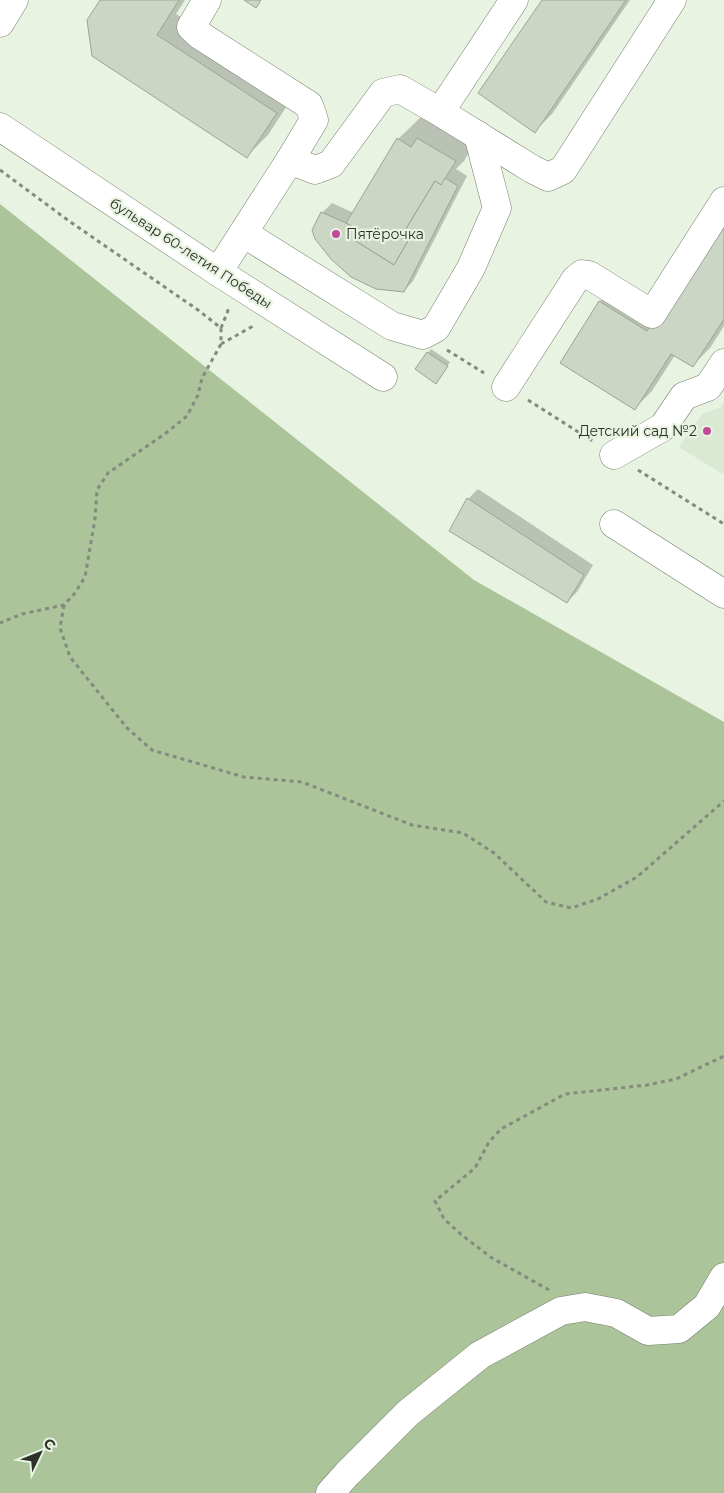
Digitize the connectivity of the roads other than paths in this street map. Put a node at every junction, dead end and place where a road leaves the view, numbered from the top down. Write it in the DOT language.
graph roads {
  1 [pos="14,0"];
  2 [pos="207,0"];
  3 [pos="514,0"];
  4 [pos="672,0"];
  5 [pos="0,22"];
  6 [pos="440,112"];
  7 [pos="0,127"];
  8 [pos="478,136"];
  9 [pos="290,160"];
  10 [pos="724,201"];
  11 [pos="243,233"];
  12 [pos="218,272"];
  13 [pos="724,362"];
  14 [pos="383,377"];
  15 [pos="506,387"];
  16 [pos="614,455"];
  17 [pos="614,524"];
  18 [pos="724,594"];
  19 [pos="724,1277"];
  20 [pos="330,1493"];
  1 -- 5 [label="street"];
  2 -- 9 [label="street"];
  3 -- 6 [label="street"];
  4 -- 8 [label="street"];
  6 -- 8 [label="street"];
  6 -- 9 [label="street"];
  7 -- 12 [label="street, бульвар 60-летия Победы"];
  8 -- 11 [label="street"];
  9 -- 11 [label="street"];
  10 -- 15 [label="street"];
  11 -- 12 [label="street"];
  12 -- 14 [label="street, бульвар 60-летия Победы"];
  13 -- 16 [label="street"];
  17 -- 18 [label="street"];
  19 -- 20 [label="street"];
}
